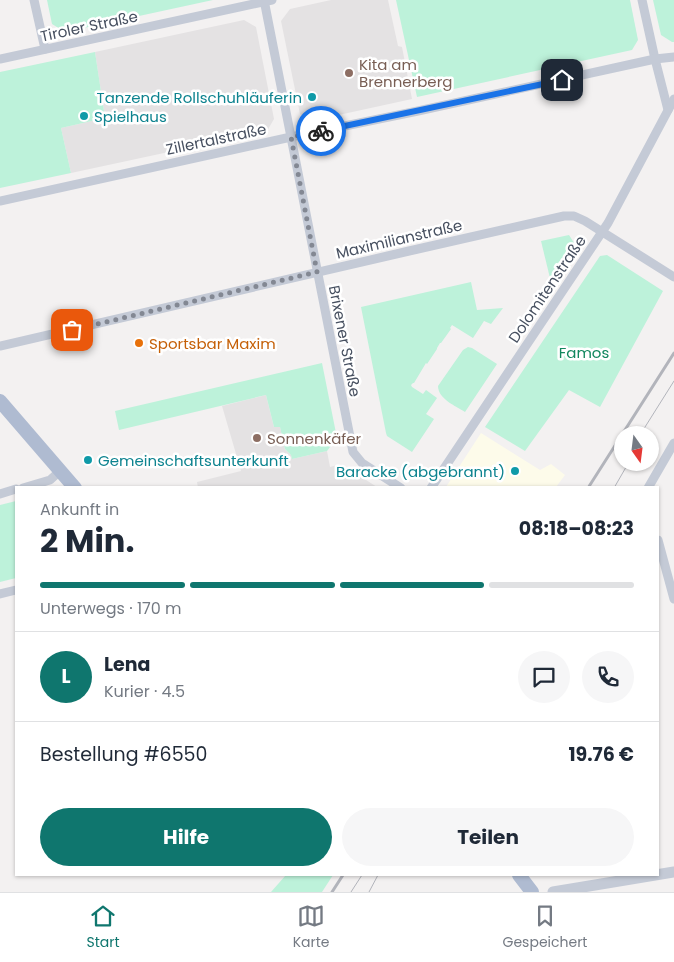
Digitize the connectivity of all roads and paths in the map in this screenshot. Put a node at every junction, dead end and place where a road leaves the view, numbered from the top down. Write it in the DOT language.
graph roads {
  1 [pos="34,0"];
  2 [pos="642,0"];
  3 [pos="267,1"];
  4 [pos="45,49"];
  5 [pos="674,57"];
  6 [pos="0,59"];
  7 [pos="655,59"];
  8 [pos="674,99"];
  9 [pos="668,110"];
  10 [pos="291,137"];
  11 [pos="0,201"];
  12 [pos="602,232"];
  13 [pos="317,272"];
  14 [pos="674,277"];
  15 [pos="0,346"];
  16 [pos="0,401"];
  17 [pos="674,443"];
  18 [pos="60,471"];
  19 [pos="30,486"];
  20 [pos="72,486"];
  21 [pos="398,486"];
  22 [pos="432,486"];
  23 [pos="649,486"];
  24 [pos="15,489"];
  25 [pos="0,494"];
  26 [pos="659,544"];
  27 [pos="15,590"];
  28 [pos="0,594"];
  29 [pos="674,598"];
  30 [pos="674,872"];
  31 [pos="659,874"];
  32 [pos="520,876"];
  33 [pos="650,876"];
  34 [pos="532,892"];
  35 [pos="553,892"];
  1 -- 4 [label="street"];
  2 -- 7 [label="street"];
  3 -- 4 [label="street, Tiroler Straße"];
  3 -- 10 [label="street, Brixener Straße"];
  4 -- 6 [label="street, Tiroler Straße"];
  5 -- 7 [label="street, Zillertalstraße"];
  7 -- 9 [label="street"];
  7 -- 10 [label="street, Zillertalstraße"];
  8 -- 9 [label="street, Dolomitenstraße"];
  9 -- 12 [label="street, Dolomitenstraße"];
  10 -- 11 [label="street, Zillertalstraße"];
  10 -- 13 [label="street, Brixener Straße"];
  12 -- 13 [label="street, Maximilianstraße"];
  12 -- 14 [label="street, Maximilianstraße"];
  12 -- 22 [label="street, Dolomitenstraße"];
  13 -- 15 [label="street, Maximilianstraße"];
  13 -- 21 [label="street, Brixener Straße"];
  16 -- 18 [label="main road"];
  17 -- 23 [label="street"];
  18 -- 19 [label="street"];
  18 -- 20 [label="main road"];
  24 -- 25 [label="street"];
  26 -- 29 [label="street"];
  27 -- 28 [label="street"];
  30 -- 31 [label="street"];
  32 -- 34 [label="main road"];
  33 -- 35 [label="street"];
}
